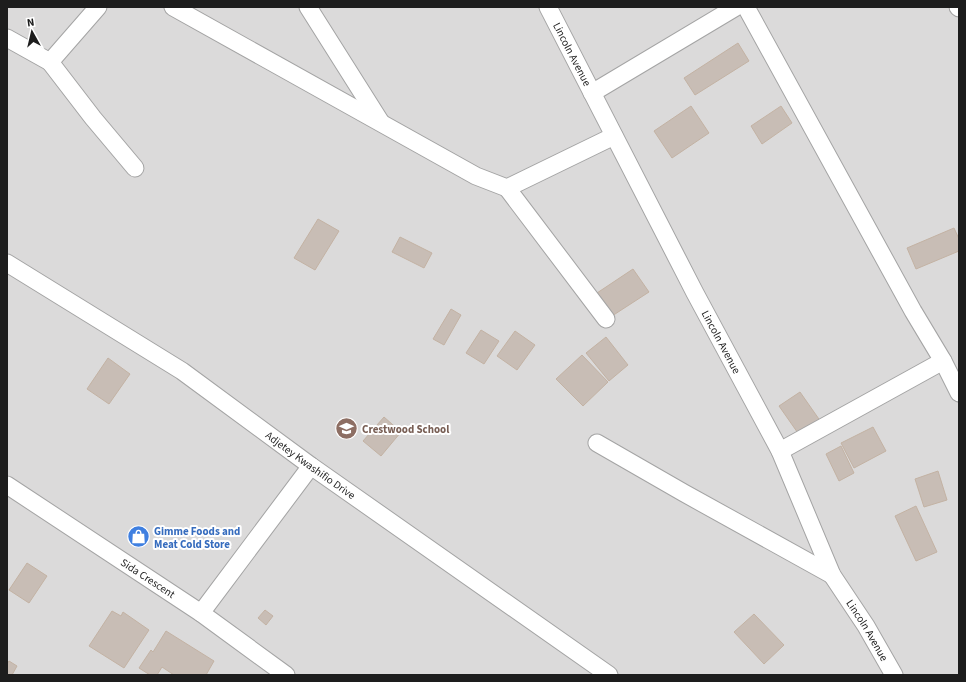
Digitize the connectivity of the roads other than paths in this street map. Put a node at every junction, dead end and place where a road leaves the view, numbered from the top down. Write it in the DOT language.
graph roads {
  1 [pos="98,7"];
  2 [pos="173,7"];
  3 [pos="308,7"];
  4 [pos="548,7"];
  5 [pos="736,7"];
  6 [pos="746,7"];
  7 [pos="7,38"];
  8 [pos="50,62"];
  9 [pos="592,93"];
  10 [pos="381,123"];
  11 [pos="614,136"];
  12 [pos="135,168"];
  13 [pos="506,188"];
  14 [pos="7,263"];
  15 [pos="606,319"];
  16 [pos="943,361"];
  17 [pos="959,393"];
  18 [pos="597,443"];
  19 [pos="780,451"];
  20 [pos="312,466"];
  21 [pos="7,485"];
  22 [pos="832,575"];
  23 [pos="201,613"];
  24 [pos="286,675"];
  25 [pos="609,675"];
  26 [pos="894,675"];
  1 -- 8 [label="street"];
  2 -- 10 [label="street"];
  3 -- 10 [label="street"];
  4 -- 9 [label="street, Lincoln Avenue"];
  5 -- 9 [label="street"];
  6 -- 16 [label="street"];
  7 -- 8 [label="street"];
  8 -- 12 [label="street"];
  9 -- 11 [label="street, Lincoln Avenue"];
  10 -- 13 [label="street"];
  11 -- 13 [label="street"];
  11 -- 19 [label="street, Lincoln Avenue"];
  13 -- 15 [label="street"];
  14 -- 20 [label="street, Adjetey Kwashifio Drive"];
  16 -- 17 [label="street"];
  16 -- 19 [label="street"];
  18 -- 22 [label="street"];
  19 -- 22 [label="street, Lincoln Avenue"];
  20 -- 23 [label="street"];
  20 -- 25 [label="street, Adjetey Kwashifio Drive"];
  21 -- 23 [label="street, Sida Crescent"];
  22 -- 26 [label="street, Lincoln Avenue"];
  23 -- 24 [label="street, Sida Crescent"];
}
